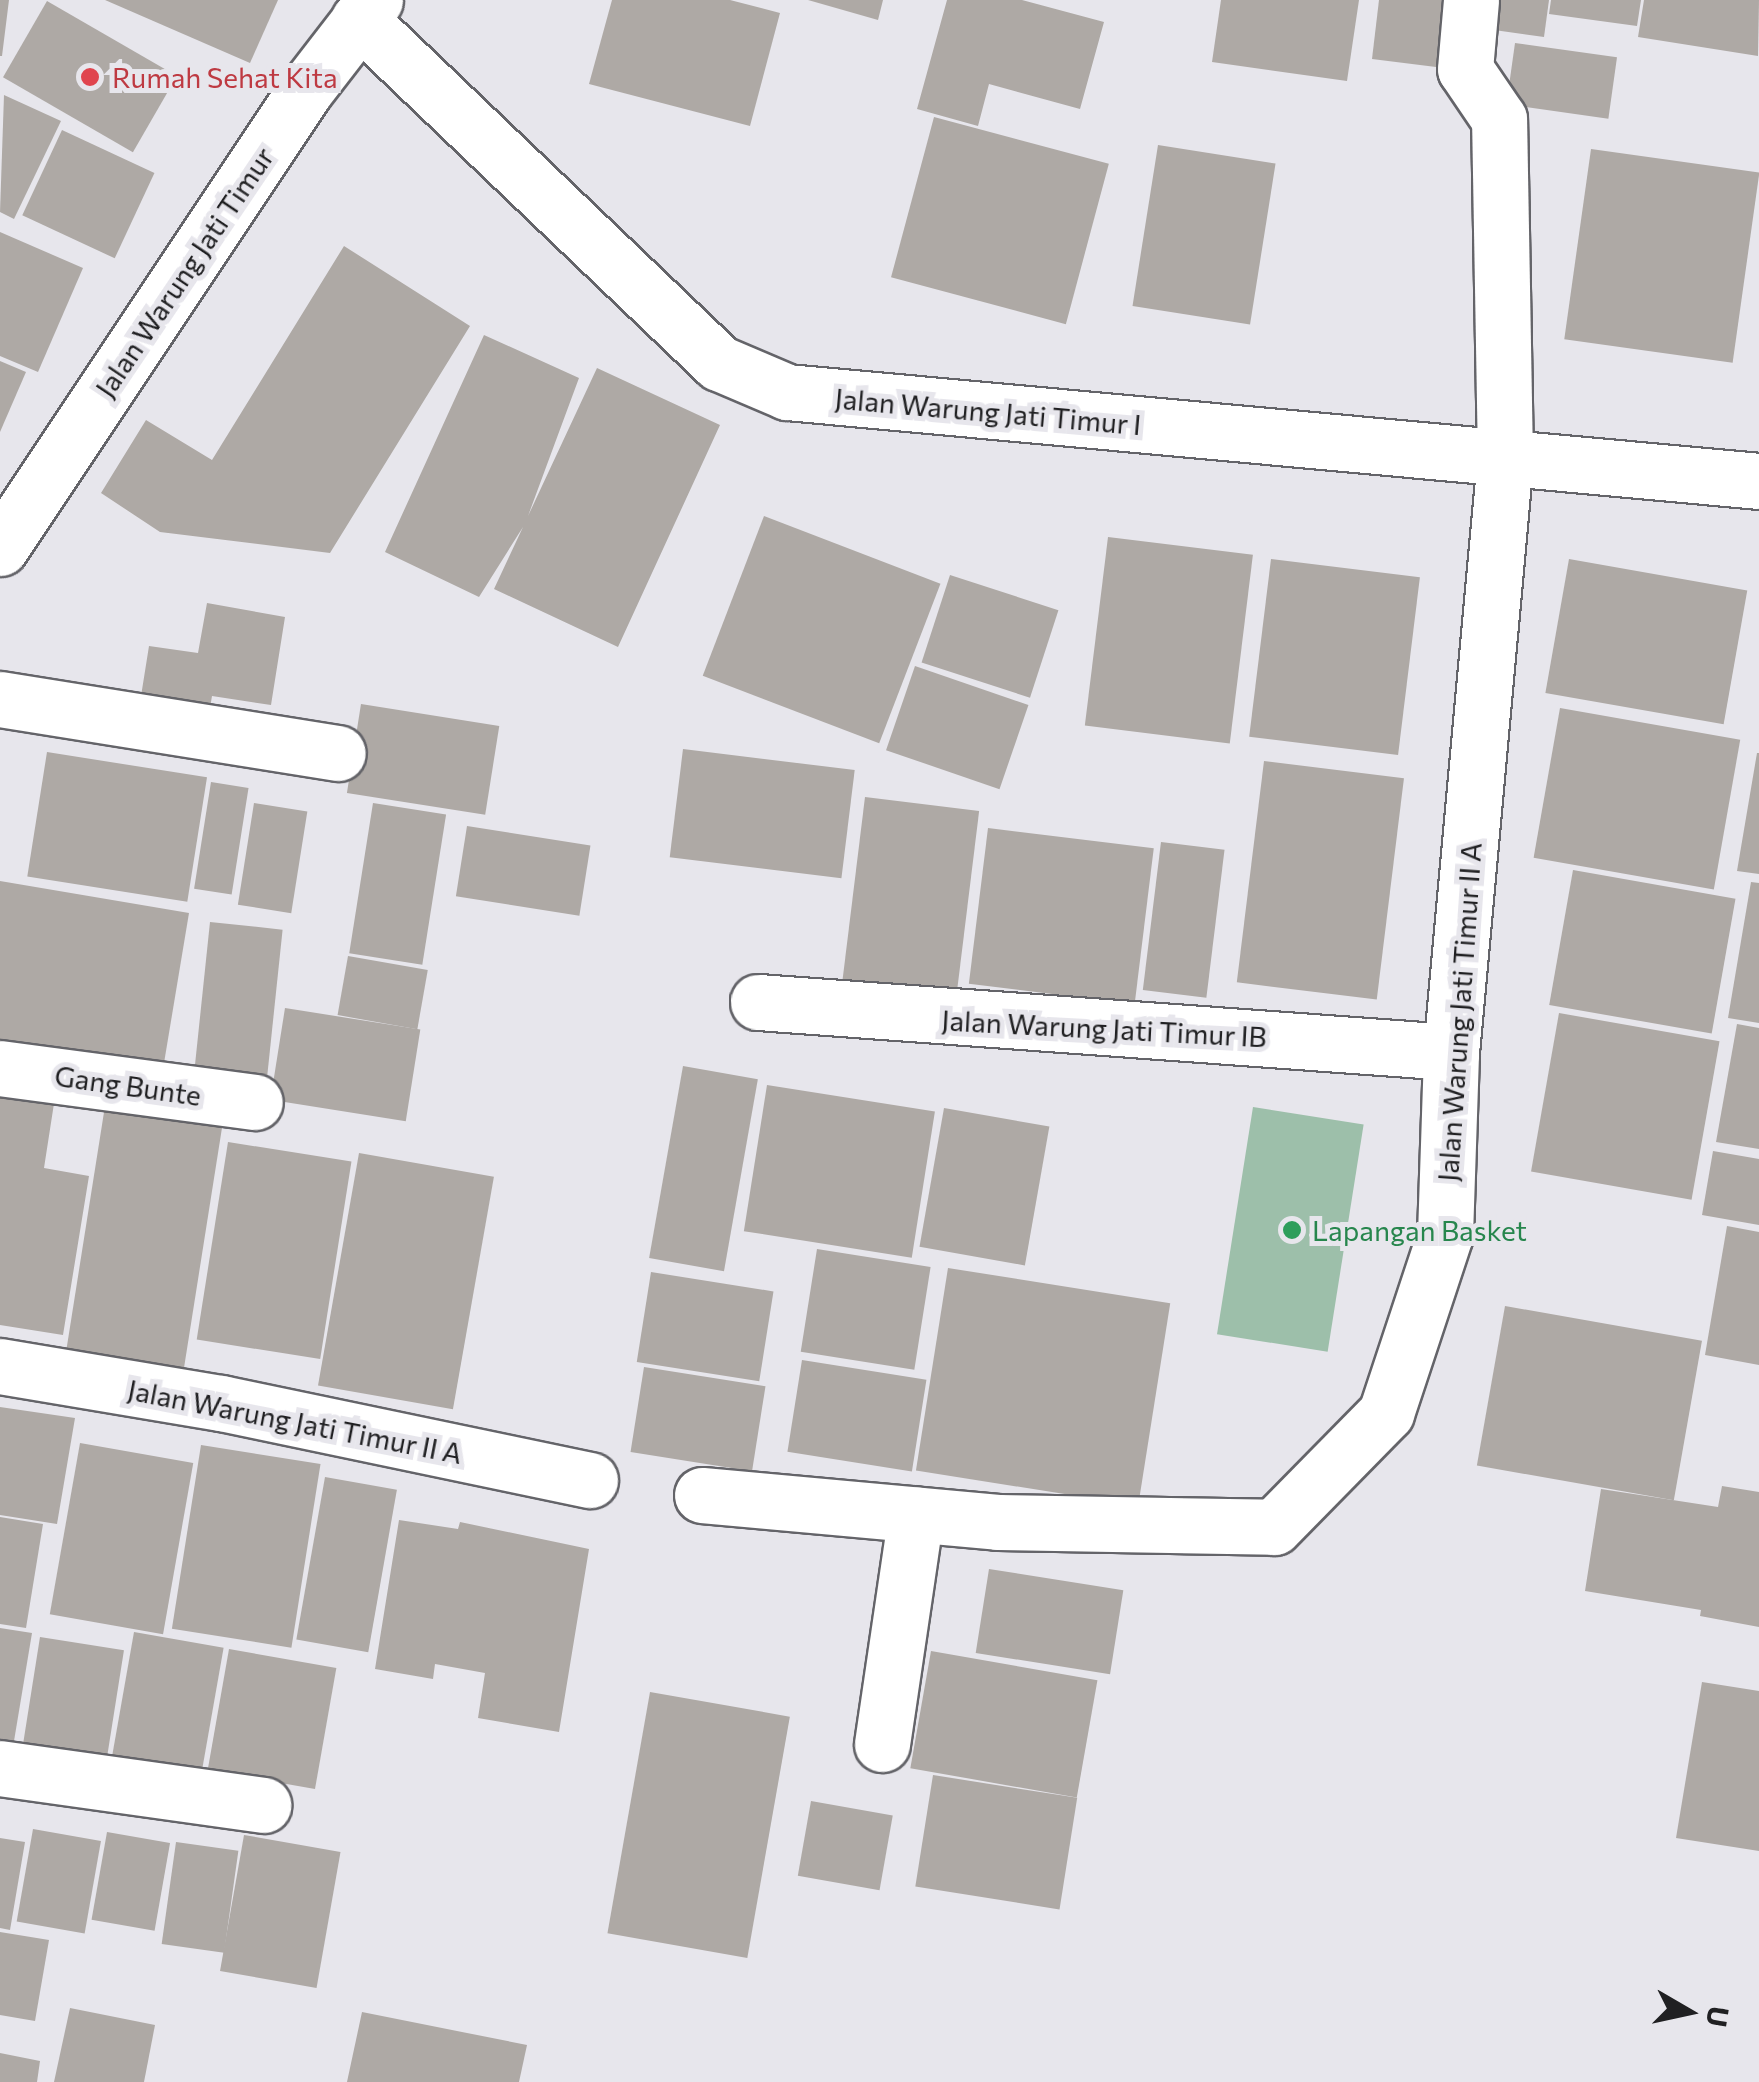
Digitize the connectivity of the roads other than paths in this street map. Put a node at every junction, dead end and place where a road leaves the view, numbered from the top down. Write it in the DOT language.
graph roads {
  1 [pos="1471,0"];
  2 [pos="367,9"];
  3 [pos="1505,459"];
  4 [pos="1759,480"];
  5 [pos="0,548"];
  6 [pos="0,699"];
  7 [pos="338,753"];
  8 [pos="758,1002"];
  9 [pos="1451,1052"];
  10 [pos="0,1068"];
  11 [pos="255,1102"];
  12 [pos="0,1366"];
  13 [pos="590,1480"];
  14 [pos="702,1495"];
  15 [pos="916,1515"];
  16 [pos="882,1744"];
  17 [pos="0,1768"];
  18 [pos="263,1805"];
  1 -- 3 [label="street, Jalan Warung Jati Timur II A"];
  2 -- 3 [label="street, Jalan Warung Jati Timur I"];
  2 -- 5 [label="street, Jalan Warung Jati Timur"];
  3 -- 4 [label="street, Jalan Warung Jati Timur I"];
  3 -- 9 [label="street, Jalan Warung Jati Timur II A"];
  6 -- 7 [label="street"];
  8 -- 9 [label="street, Jalan Warung Jati Timur IB"];
  9 -- 15 [label="street, Jalan Warung Jati Timur II A"];
  10 -- 11 [label="street, Gang Bunte"];
  12 -- 13 [label="street, Jalan Warung Jati Timur II A"];
  14 -- 15 [label="street, Jalan Warung Jati Timur II A"];
  15 -- 16 [label="street"];
  17 -- 18 [label="street"];
}
